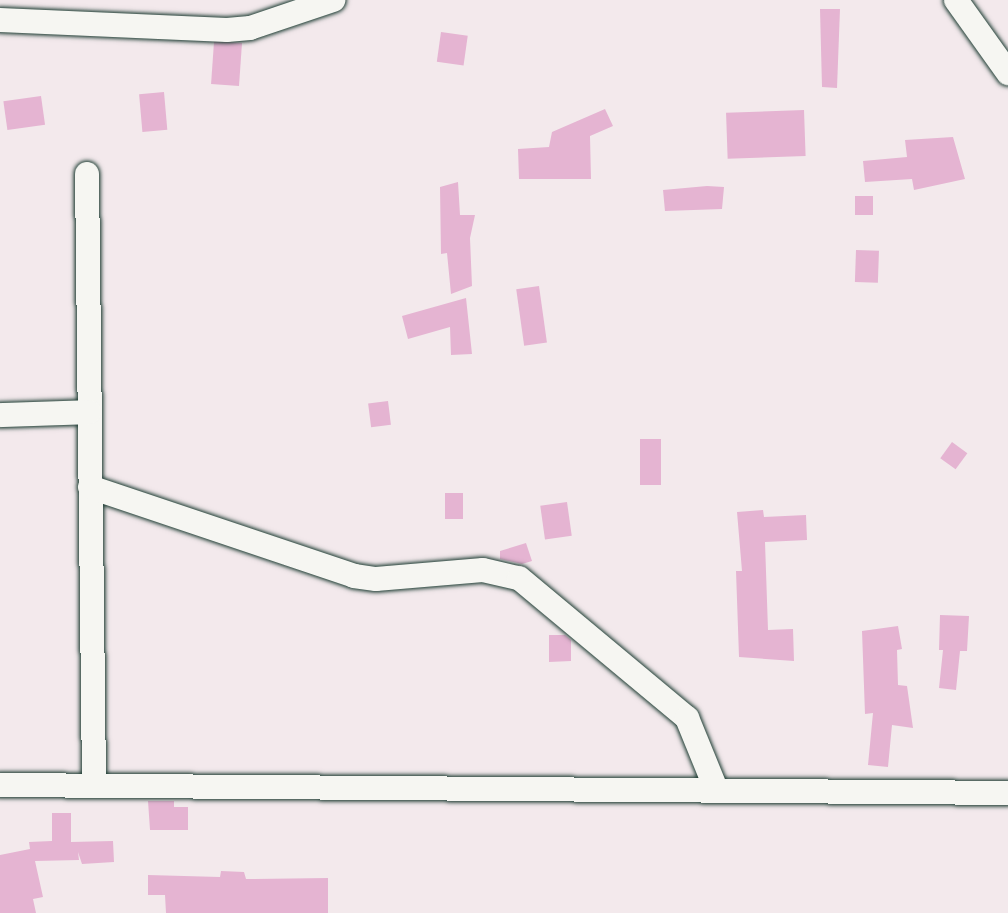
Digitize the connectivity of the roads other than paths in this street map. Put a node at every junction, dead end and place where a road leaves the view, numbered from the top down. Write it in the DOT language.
graph roads {
  1 [pos="333,0"];
  2 [pos="956,0"];
  3 [pos="0,20"];
  4 [pos="1008,73"];
  5 [pos="87,174"];
  6 [pos="89,412"];
  7 [pos="0,415"];
  8 [pos="90,487"];
  9 [pos="94,784"];
  10 [pos="0,785"];
  11 [pos="716,789"];
  12 [pos="1008,793"];
  1 -- 3 [label="street"];
  2 -- 4 [label="street"];
  5 -- 6 [label="street"];
  6 -- 7 [label="street"];
  6 -- 8 [label="street"];
  8 -- 9 [label="street"];
  8 -- 11 [label="street"];
  9 -- 10 [label="street"];
  9 -- 11 [label="street"];
  11 -- 12 [label="street"];
}
